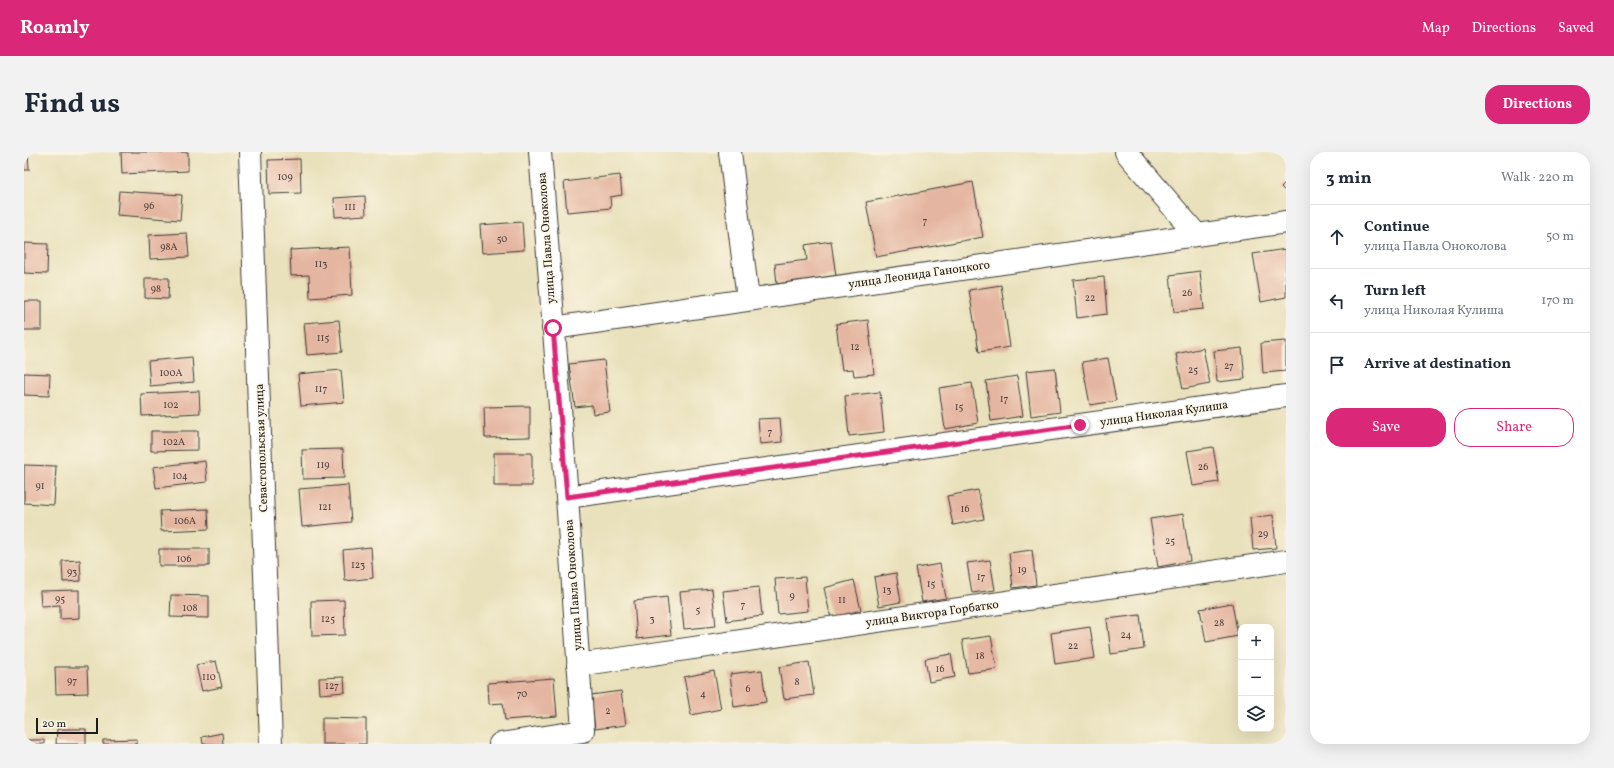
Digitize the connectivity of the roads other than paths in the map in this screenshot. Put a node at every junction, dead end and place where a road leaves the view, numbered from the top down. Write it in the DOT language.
graph roads {
  1 [pos="250,152"];
  2 [pos="540,152"];
  3 [pos="730,152"];
  4 [pos="1126,152"];
  5 [pos="1286,222"];
  6 [pos="1196,234"];
  7 [pos="748,299"];
  8 [pos="553,328"];
  9 [pos="1286,396"];
  10 [pos="567,497"];
  11 [pos="1286,561"];
  12 [pos="578,665"];
  13 [pos="271,744"];
  14 [pos="500,744"];
  1 -- 13 [label="street, Севастопольская улица"];
  2 -- 8 [label="street, улица Павла Оноколова"];
  3 -- 7 [label="street"];
  4 -- 6 [label="street"];
  5 -- 6 [label="street, улица Леонида Ганоцкого"];
  6 -- 7 [label="street, улица Леонида Ганоцкого"];
  7 -- 8 [label="street, улица Леонида Ганоцкого"];
  8 -- 10 [label="street, улица Павла Оноколова"];
  9 -- 10 [label="street, улица Николая Кулиша"];
  10 -- 12 [label="street, улица Павла Оноколова"];
  11 -- 12 [label="street, улица Виктора Горбатко"];
  12 -- 14 [label="street, улица Павла Оноколова"];
}
